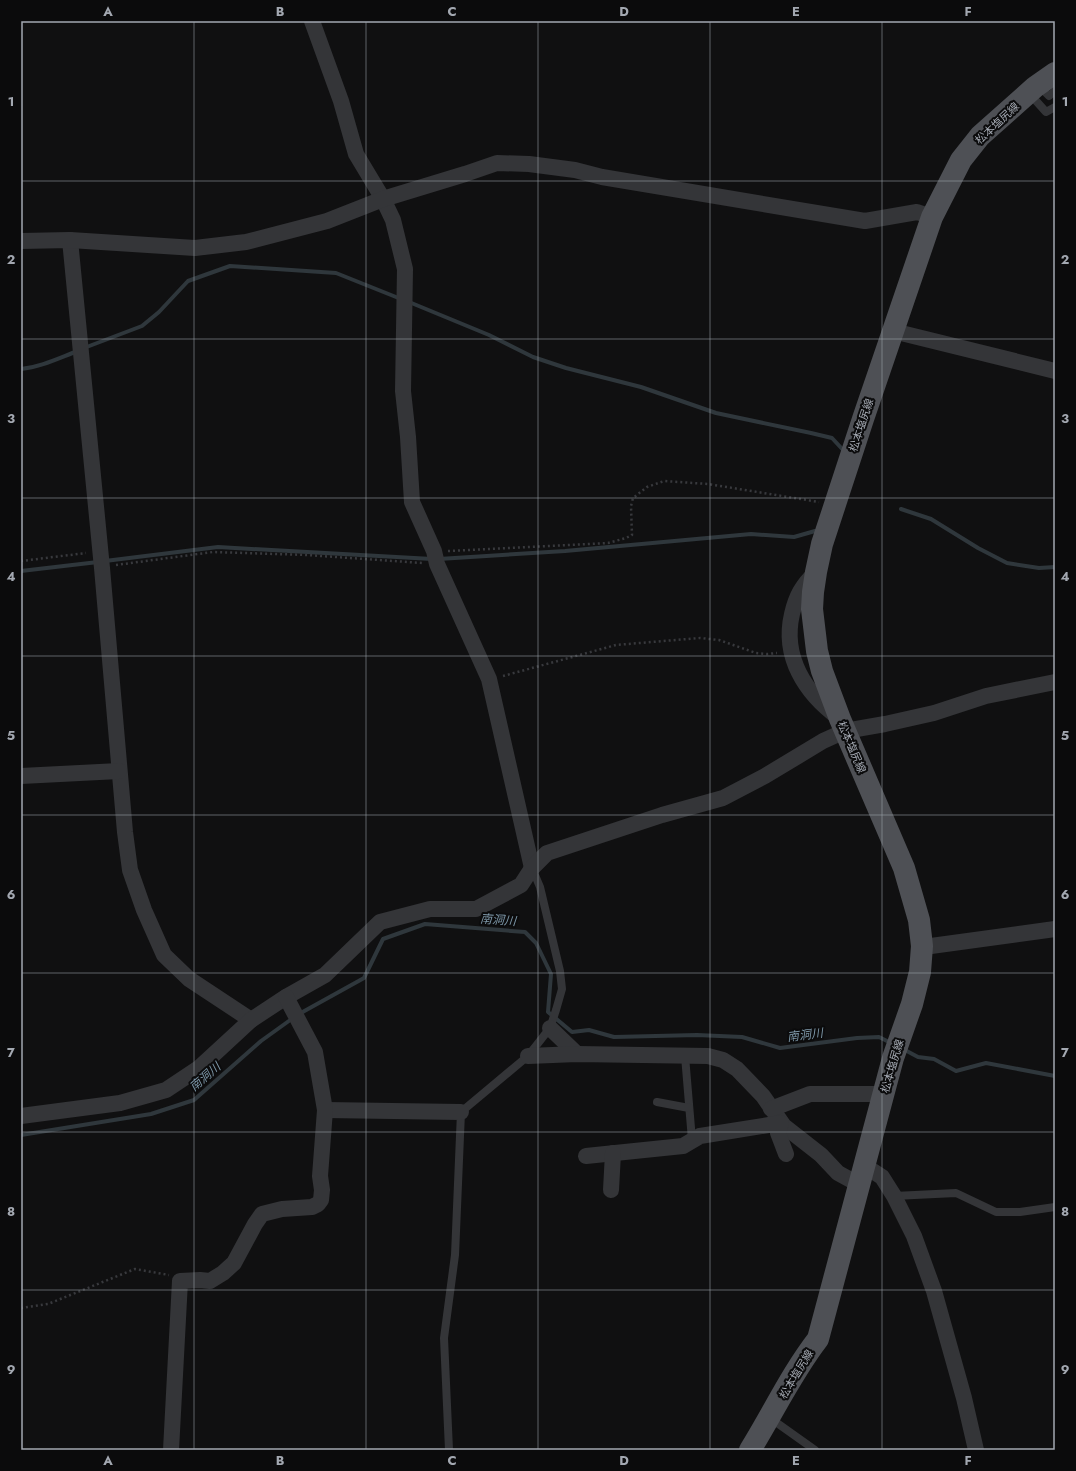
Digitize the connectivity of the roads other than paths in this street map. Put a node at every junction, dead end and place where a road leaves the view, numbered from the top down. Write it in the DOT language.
graph roads {
  1 [pos="312,21"];
  2 [pos="1044,86"];
  3 [pos="1055,107"];
  4 [pos="383,199"];
  5 [pos="932,217"];
  6 [pos="70,240"];
  7 [pos="21,241"];
  8 [pos="893,331"];
  9 [pos="1055,371"];
  10 [pos="816,572"];
  11 [pos="1055,682"];
  12 [pos="843,725"];
  13 [pos="119,771"];
  14 [pos="21,776"];
  15 [pos="532,868"];
  16 [pos="1055,929"];
  17 [pos="922,946"];
  18 [pos="286,997"];
  19 [pos="252,1020"];
  20 [pos="550,1028"];
  21 [pos="577,1054"];
  22 [pos="528,1056"];
  23 [pos="685,1056"];
  24 [pos="884,1094"];
  25 [pos="657,1102"];
  26 [pos="690,1108"];
  27 [pos="772,1109"];
  28 [pos="325,1110"];
  29 [pos="460,1112"];
  30 [pos="21,1116"];
  31 [pos="781,1123"];
  32 [pos="692,1140"];
  33 [pos="613,1153"];
  34 [pos="786,1154"];
  35 [pos="586,1156"];
  36 [pos="862,1175"];
  37 [pos="611,1190"];
  38 [pos="894,1196"];
  39 [pos="1055,1207"];
  40 [pos="770,1418"];
  41 [pos="171,1450"];
  42 [pos="449,1450"];
  43 [pos="750,1450"];
  44 [pos="815,1450"];
  45 [pos="976,1450"];
  1 -- 4 [label="street"];
  2 -- 3 [label="lane"];
  2 -- 5 [label="main road, 松本塩尻線"];
  4 -- 5 [label="street"];
  4 -- 6 [label="street"];
  4 -- 15 [label="street"];
  5 -- 8 [label="main road, 松本塩尻線"];
  6 -- 7 [label="street"];
  6 -- 13 [label="street"];
  8 -- 9 [label="street"];
  8 -- 10 [label="main road, 松本塩尻線"];
  10 -- 12 [label="main road, 松本塩尻線"];
  10 -- 12 [label="street"];
  11 -- 12 [label="street"];
  12 -- 15 [label="street"];
  12 -- 17 [label="main road, 松本塩尻線"];
  13 -- 14 [label="street"];
  13 -- 19 [label="street"];
  15 -- 18 [label="street"];
  15 -- 20 [label="lane"];
  16 -- 17 [label="street"];
  17 -- 24 [label="main road, 松本塩尻線"];
  18 -- 19 [label="street"];
  18 -- 28 [label="street"];
  19 -- 30 [label="street"];
  20 -- 21 [label="street"];
  20 -- 22 [label="lane"];
  21 -- 22 [label="street"];
  21 -- 23 [label="street"];
  22 -- 29 [label="lane"];
  23 -- 26 [label="lane"];
  23 -- 27 [label="street"];
  24 -- 27 [label="street"];
  24 -- 36 [label="main road, 松本塩尻線"];
  25 -- 26 [label="lane"];
  26 -- 32 [label="lane"];
  27 -- 31 [label="street"];
  28 -- 29 [label="street"];
  28 -- 41 [label="street"];
  29 -- 42 [label="lane"];
  31 -- 32 [label="street"];
  31 -- 34 [label="street"];
  31 -- 36 [label="street"];
  32 -- 33 [label="street"];
  33 -- 35 [label="street"];
  33 -- 37 [label="street"];
  36 -- 38 [label="street"];
  36 -- 40 [label="main road, 松本塩尻線"];
  38 -- 39 [label="lane"];
  38 -- 45 [label="street"];
  40 -- 43 [label="main road, 松本塩尻線"];
  40 -- 44 [label="lane"];
}
